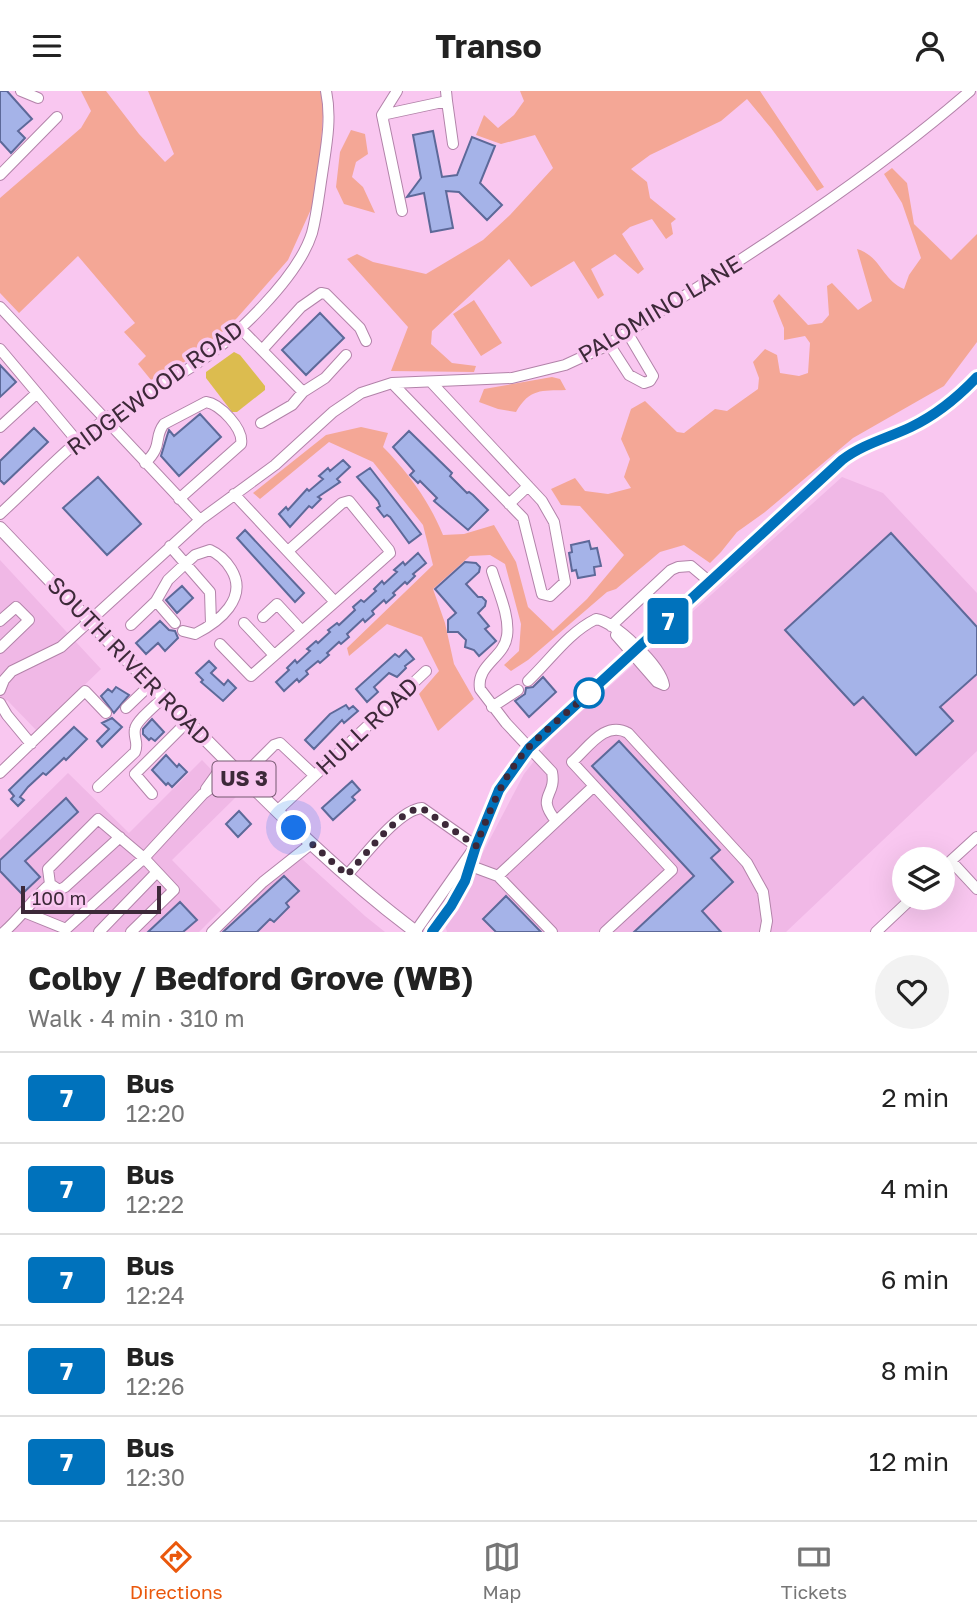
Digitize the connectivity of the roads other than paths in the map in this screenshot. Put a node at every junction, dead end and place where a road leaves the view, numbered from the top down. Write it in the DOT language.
graph roads {
  1 [pos="21,91"];
  2 [pos="326,91"];
  3 [pos="397,91"];
  4 [pos="970,91"];
  5 [pos="446,96"];
  6 [pos="38,98"];
  7 [pos="382,115"];
  8 [pos="57,117"];
  9 [pos="453,144"];
  10 [pos="0,175"];
  11 [pos="402,211"];
  12 [pos="2,313"];
  13 [pos="240,328"];
  14 [pos="627,332"];
  15 [pos="366,341"];
  16 [pos="609,344"];
  17 [pos="0,349"];
  18 [pos="262,349"];
  19 [pos="346,355"];
  20 [pos="977,377"];
  21 [pos="430,382"];
  22 [pos="392,383"];
  23 [pos="303,392"];
  24 [pos="37,393"];
  25 [pos="104,420"];
  26 [pos="261,423"];
  27 [pos="0,427"];
  28 [pos="78,442"];
  29 [pos="145,463"];
  30 [pos="528,486"];
  31 [pos="234,494"];
  32 [pos="179,499"];
  33 [pos="509,504"];
  34 [pos="0,514"];
  35 [pos="200,520"];
  36 [pos="0,528"];
  37 [pos="170,546"];
  38 [pos="288,551"];
  39 [pos="185,564"];
  40 [pos="492,571"];
  41 [pos="710,582"];
  42 [pos="156,601"];
  43 [pos="335,603"];
  44 [pos="263,617"];
  45 [pos="0,621"];
  46 [pos="88,621"];
  47 [pos="244,623"];
  48 [pos="211,624"];
  49 [pos="131,625"];
  50 [pos="611,626"];
  51 [pos="302,631"];
  52 [pos="220,644"];
  53 [pos="0,648"];
  54 [pos="635,651"];
  55 [pos="274,655"];
  56 [pos="426,671"];
  57 [pos="528,681"];
  58 [pos="150,685"];
  59 [pos="0,690"];
  60 [pos="519,690"];
  61 [pos="163,698"];
  62 [pos="0,703"];
  63 [pos="492,707"];
  64 [pos="126,708"];
  65 [pos="106,713"];
  66 [pos="187,722"];
  67 [pos="31,744"];
  68 [pos="529,748"];
  69 [pos="572,762"];
  70 [pos="234,769"];
  71 [pos="552,772"];
  72 [pos="0,773"];
  73 [pos="314,775"];
  74 [pos="594,786"];
  75 [pos="98,787"];
  76 [pos="152,794"];
  77 [pos="277,811"];
  78 [pos="556,821"];
  79 [pos="120,837"];
  80 [pos="977,837"];
  81 [pos="311,844"];
  82 [pos="476,846"];
  83 [pos="955,857"];
  84 [pos="144,858"];
  85 [pos="471,866"];
  86 [pos="955,871"];
  87 [pos="157,872"];
  88 [pos="347,875"];
  89 [pos="498,876"];
  90 [pos="50,884"];
  91 [pos="977,889"];
  92 [pos="899,910"];
  93 [pos="24,912"];
  94 [pos="66,930"];
  95 [pos="4,932"];
  96 [pos="99,932"];
  97 [pos="131,932"];
  98 [pos="212,932"];
  99 [pos="415,932"];
  100 [pos="432,932"];
  101 [pos="552,932"];
  102 [pos="605,932"];
  103 [pos="765,932"];
  104 [pos="876,932"];
  1 -- 6 [label="street"];
  2 -- 13 [label="street, RIDGEWOOD ROAD"];
  3 -- 7 [label="street"];
  4 -- 14 [label="street, PALOMINO LANE"];
  5 -- 7 [label="street"];
  5 -- 9 [label="street"];
  7 -- 11 [label="street"];
  8 -- 10 [label="street"];
  12 -- 25 [label="street"];
  13 -- 18 [label="street"];
  13 -- 25 [label="street, RIDGEWOOD ROAD"];
  14 -- 16 [label="street, PALOMINO LANE"];
  14 -- 16 [label="street"];
  15 -- 18 [label="street"];
  16 -- 21 [label="street, PALOMINO LANE"];
  17 -- 24 [label="street"];
  18 -- 23 [label="street"];
  19 -- 23 [label="street"];
  20 -- 41 [label="street"];
  21 -- 22 [label="street, PALOMINO LANE"];
  21 -- 30 [label="street"];
  22 -- 31 [label="street, PALOMINO LANE"];
  22 -- 33 [label="street"];
  23 -- 26 [label="street"];
  24 -- 27 [label="street"];
  24 -- 28 [label="street"];
  25 -- 28 [label="street, RIDGEWOOD ROAD"];
  25 -- 29 [label="street"];
  28 -- 34 [label="street, RIDGEWOOD ROAD"];
  29 -- 32 [label="street"];
  29 -- 32 [label="street"];
  30 -- 33 [label="street"];
  30 -- 33 [label="street"];
  31 -- 35 [label="street, PALOMINO LANE"];
  31 -- 38 [label="street"];
  32 -- 35 [label="street"];
  35 -- 37 [label="street, PALOMINO LANE"];
  36 -- 46 [label="main road, SOUTH RIVER ROAD / US 3"];
  37 -- 39 [label="street"];
  37 -- 46 [label="street, PALOMINO LANE"];
  38 -- 43 [label="street"];
  38 -- 43 [label="street"];
  39 -- 42 [label="street"];
  39 -- 48 [label="street"];
  39 -- 48 [label="street"];
  40 -- 63 [label="street"];
  41 -- 50 [label="street"];
  41 -- 54 [label="street"];
  42 -- 48 [label="street"];
  42 -- 49 [label="street"];
  43 -- 51 [label="street"];
  44 -- 51 [label="street"];
  45 -- 53 [label="street"];
  46 -- 58 [label="main road, SOUTH RIVER ROAD / US 3"];
  46 -- 59 [label="street, PALOMINO LANE"];
  47 -- 55 [label="street"];
  50 -- 54 [label="street"];
  50 -- 57 [label="street"];
  51 -- 55 [label="street"];
  52 -- 55 [label="street"];
  54 -- 68 [label="street"];
  56 -- 73 [label="street, HULL ROAD"];
  58 -- 61 [label="main road, SOUTH RIVER ROAD / US 3"];
  58 -- 64 [label="street"];
  60 -- 63 [label="street"];
  61 -- 66 [label="main road, SOUTH RIVER ROAD / US 3"];
  61 -- 75 [label="street"];
  62 -- 67 [label="street"];
  63 -- 68 [label="street"];
  65 -- 67 [label="street"];
  66 -- 70 [label="main road, SOUTH RIVER ROAD / US 3"];
  66 -- 76 [label="street"];
  67 -- 72 [label="street"];
  68 -- 71 [label="street"];
  68 -- 82 [label="street"];
  69 -- 71 [label="street"];
  69 -- 74 [label="street"];
  69 -- 103 [label="street"];
  70 -- 73 [label="street"];
  70 -- 77 [label="main road, SOUTH RIVER ROAD / US 3"];
  70 -- 84 [label="street"];
  71 -- 78 [label="street"];
  73 -- 77 [label="street, HULL ROAD"];
  74 -- 78 [label="street"];
  74 -- 102 [label="street"];
  77 -- 81 [label="main road, SOUTH RIVER ROAD / US 3"];
  78 -- 89 [label="street"];
  79 -- 84 [label="street"];
  79 -- 90 [label="street"];
  79 -- 90 [label="street"];
  80 -- 83 [label="street"];
  81 -- 88 [label="main road, SOUTH RIVER ROAD / US 3"];
  81 -- 98 [label="street"];
  82 -- 85 [label="street"];
  82 -- 88 [label="street"];
  82 -- 99 [label="street"];
  84 -- 87 [label="street"];
  84 -- 94 [label="street"];
  85 -- 89 [label="street"];
  85 -- 100 [label="street"];
  86 -- 91 [label="street"];
  87 -- 96 [label="street"];
  87 -- 97 [label="street"];
  88 -- 99 [label="main road, SOUTH RIVER ROAD / US 3"];
  89 -- 101 [label="street"];
  90 -- 93 [label="street"];
  92 -- 104 [label="street"];
  93 -- 94 [label="street"];
  93 -- 95 [label="street"];
}
